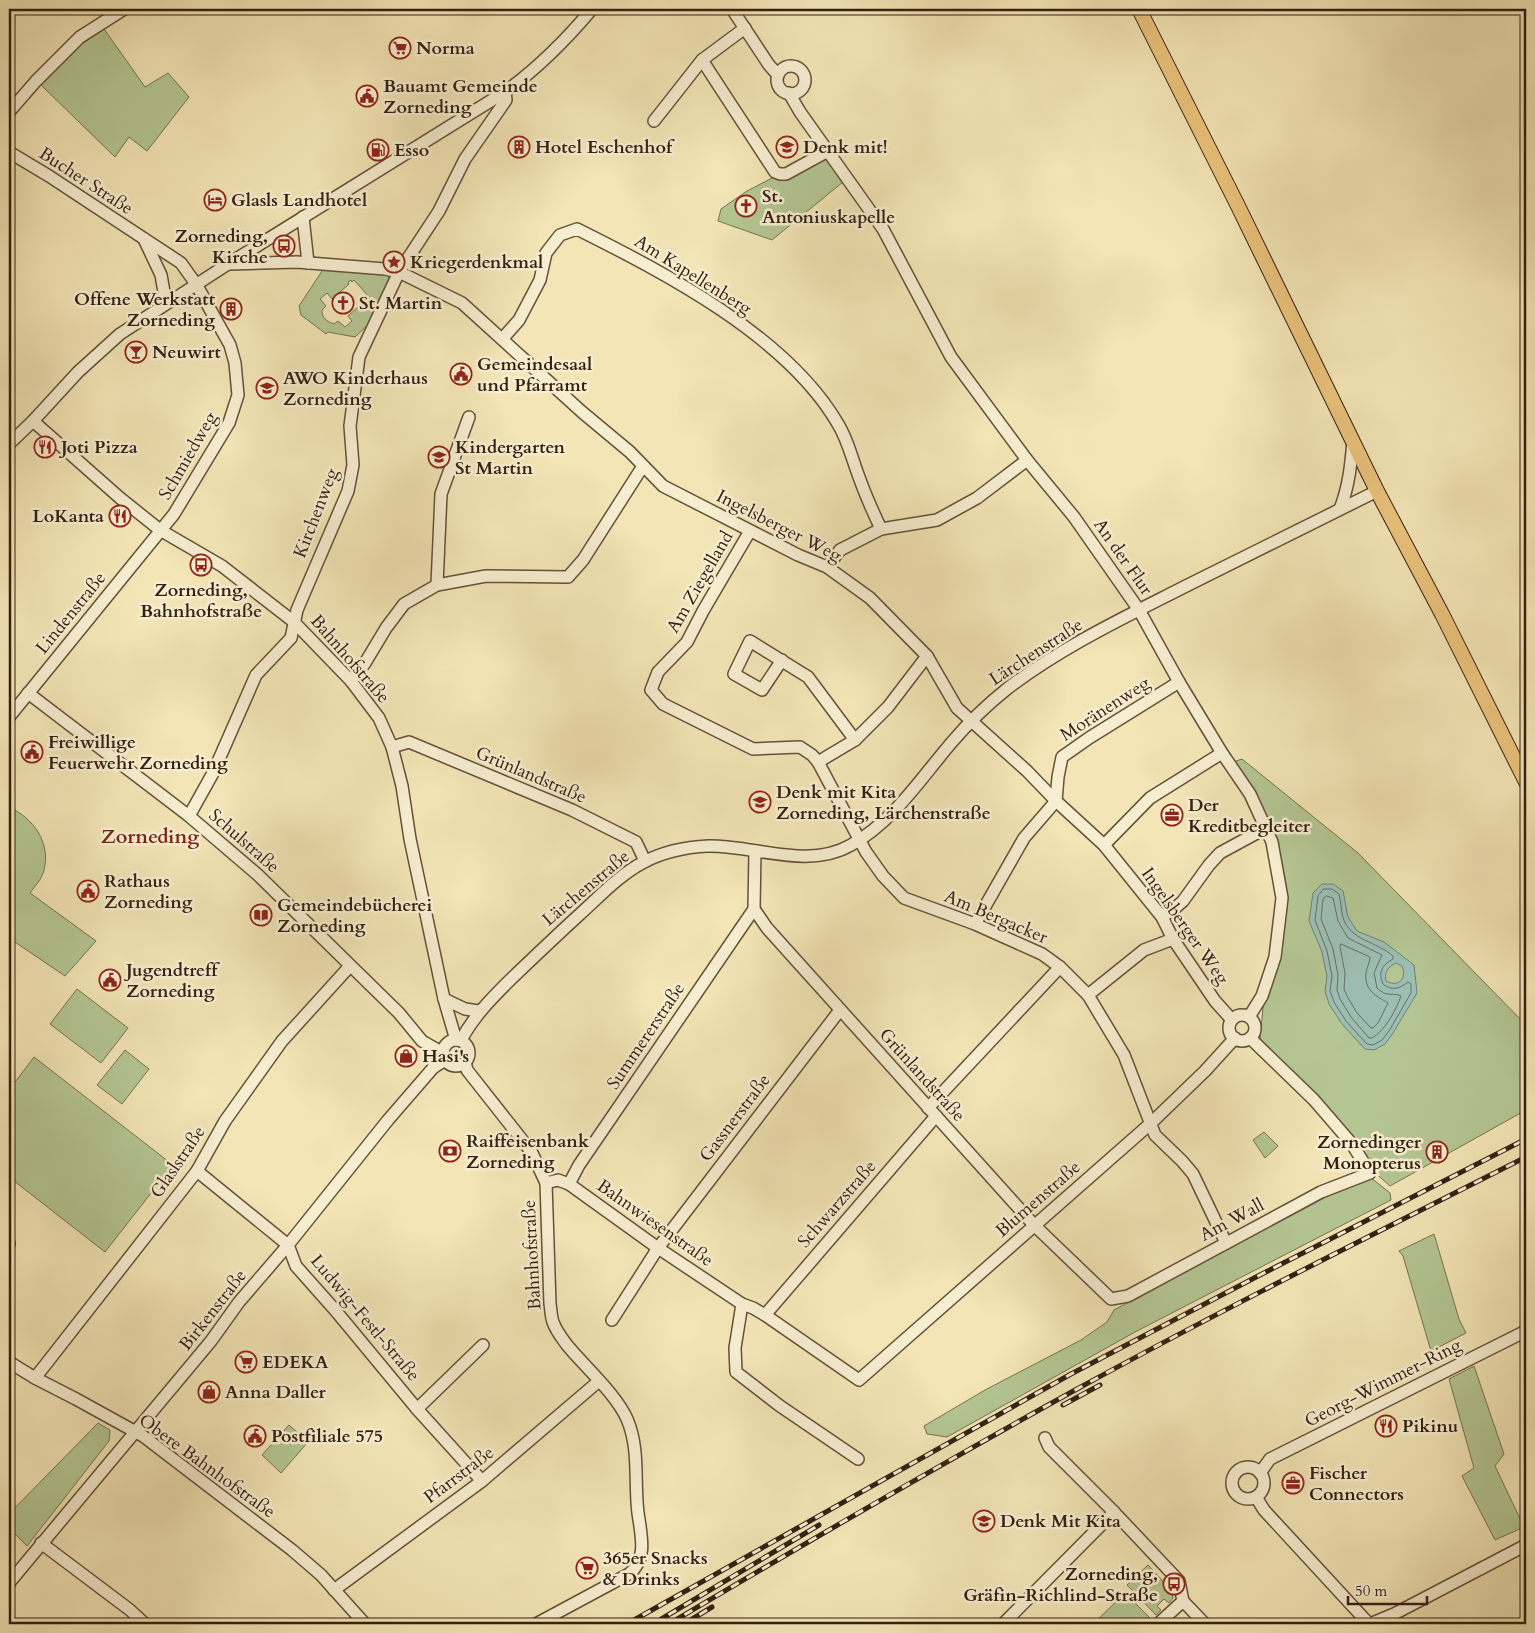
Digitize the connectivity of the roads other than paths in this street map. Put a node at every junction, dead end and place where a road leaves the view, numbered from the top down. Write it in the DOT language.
graph roads {
  1 [pos="124,9"];
  2 [pos="592,9"];
  3 [pos="732,9"];
  4 [pos="1138,9"];
  5 [pos="745,28"];
  6 [pos="702,60"];
  7 [pos="778,75"];
  8 [pos="505,92"];
  9 [pos="789,93"];
  10 [pos="9,112"];
  11 [pos="654,121"];
  12 [pos="828,151"];
  13 [pos="9,152"];
  14 [pos="302,217"];
  15 [pos="144,239"];
  16 [pos="308,263"];
  17 [pos="228,264"];
  18 [pos="399,272"];
  19 [pos="196,284"];
  20 [pos="166,303"];
  21 [pos="503,338"];
  22 [pos="469,417"];
  23 [pos="33,421"];
  24 [pos="1353,441"];
  25 [pos="9,444"];
  26 [pos="1027,460"];
  27 [pos="643,466"];
  28 [pos="1377,490"];
  29 [pos="1340,509"];
  30 [pos="881,529"];
  31 [pos="160,530"];
  32 [pos="750,530"];
  33 [pos="827,567"];
  34 [pos="437,585"];
  35 [pos="1139,610"];
  36 [pos="294,622"];
  37 [pos="927,656"];
  38 [pos="782,660"];
  39 [pos="351,681"];
  40 [pos="1179,682"];
  41 [pos="28,693"];
  42 [pos="9,717"];
  43 [pos="971,721"];
  44 [pos="855,740"];
  45 [pos="392,747"];
  46 [pos="1222,753"];
  47 [pos="818,762"];
  48 [pos="1526,782"];
  49 [pos="1056,801"];
  50 [pos="188,816"];
  51 [pos="1266,828"];
  52 [pos="859,840"];
  53 [pos="1104,845"];
  54 [pos="756,851"];
  55 [pos="645,861"];
  56 [pos="754,909"];
  57 [pos="1162,916"];
  58 [pos="975,924"];
  59 [pos="1173,939"];
  60 [pos="350,966"];
  61 [pos="1060,967"];
  62 [pos="1088,995"];
  63 [pos="444,999"];
  64 [pos="840,1010"];
  65 [pos="479,1011"];
  66 [pos="1249,1017"];
  67 [pos="1232,1020"];
  68 [pos="1235,1038"];
  69 [pos="1250,1038"];
  70 [pos="459,1040"];
  71 [pos="444,1057"];
  72 [pos="465,1062"];
  73 [pos="932,1112"];
  74 [pos="1150,1124"];
  75 [pos="197,1171"];
  76 [pos="546,1183"];
  77 [pos="569,1184"];
  78 [pos="1034,1225"];
  79 [pos="1226,1243"];
  80 [pos="288,1245"];
  81 [pos="658,1248"];
  82 [pos="1111,1299"];
  83 [pos="742,1304"];
  84 [pos="765,1315"];
  85 [pos="612,1320"];
  86 [pos="1526,1331"];
  87 [pos="483,1344"];
  88 [pos="9,1362"];
  89 [pos="35,1378"];
  90 [pos="859,1380"];
  91 [pos="599,1381"];
  92 [pos="417,1409"];
  93 [pos="135,1432"];
  94 [pos="1045,1438"];
  95 [pos="858,1460"];
  96 [pos="1260,1473"];
  97 [pos="482,1481"];
  98 [pos="1256,1497"];
  99 [pos="1114,1512"];
  100 [pos="41,1543"];
  101 [pos="1526,1545"];
  102 [pos="9,1583"];
  103 [pos="334,1590"];
  104 [pos="1183,1601"];
  105 [pos="145,1624"];
  106 [pos="365,1624"];
  107 [pos="536,1624"];
  108 [pos="1003,1624"];
  109 [pos="1158,1624"];
  110 [pos="1204,1624"];
  111 [pos="1370,1624"];
  1 -- 10 [label="street"];
  2 -- 8 [label="street"];
  3 -- 5 [label="street, An der Flur"];
  4 -- 24 [label="main road"];
  5 -- 6 [label="street"];
  5 -- 7 [label="street, An der Flur"];
  6 -- 11 [label="street"];
  6 -- 12 [label="street"];
  7 -- 9 [label="street, An der Flur"];
  7 -- 9 [label="street"];
  8 -- 14 [label="street"];
  8 -- 18 [label="street, Kirchenweg"];
  9 -- 12 [label="street, An der Flur"];
  12 -- 26 [label="street, An der Flur"];
  13 -- 15 [label="street, Bucher Straße"];
  14 -- 16 [label="street"];
  14 -- 17 [label="street"];
  15 -- 19 [label="street, Bucher Straße"];
  15 -- 20 [label="street"];
  16 -- 17 [label="street, Ingelsberger Weg"];
  16 -- 18 [label="street, Ingelsberger Weg"];
  17 -- 19 [label="street"];
  18 -- 21 [label="street, Ingelsberger Weg"];
  18 -- 36 [label="street, Kirchenweg"];
  19 -- 20 [label="street"];
  19 -- 31 [label="street, Schmiedweg"];
  20 -- 23 [label="street"];
  21 -- 27 [label="street, Ingelsberger Weg"];
  21 -- 30 [label="street, Am Kapellenberg"];
  22 -- 34 [label="street"];
  23 -- 25 [label="street"];
  23 -- 31 [label="street, Bahnhofstraße"];
  24 -- 28 [label="main road"];
  24 -- 29 [label="street"];
  26 -- 30 [label="street"];
  26 -- 35 [label="street, An der Flur"];
  27 -- 32 [label="street, Ingelsberger Weg"];
  27 -- 34 [label="street"];
  28 -- 29 [label="street, Lärchenstraße"];
  28 -- 48 [label="main road"];
  29 -- 35 [label="street, Lärchenstraße"];
  30 -- 33 [label="street"];
  31 -- 36 [label="street, Bahnhofstraße"];
  31 -- 41 [label="street, Lindenstraße"];
  32 -- 33 [label="street, Ingelsberger Weg"];
  32 -- 47 [label="street, Am Ziegelland"];
  33 -- 37 [label="street, Ingelsberger Weg"];
  34 -- 39 [label="street"];
  35 -- 40 [label="street, An der Flur"];
  35 -- 43 [label="street, Lärchenstraße"];
  36 -- 39 [label="street, Bahnhofstraße"];
  36 -- 50 [label="street, Kirchenweg"];
  37 -- 43 [label="street, Ingelsberger Weg"];
  37 -- 44 [label="street"];
  38 -- 38 [label="street"];
  38 -- 44 [label="street"];
  39 -- 45 [label="street, Bahnhofstraße"];
  40 -- 46 [label="street, An der Flur"];
  40 -- 49 [label="street, Moränenweg"];
  41 -- 42 [label="street, Lindenstraße"];
  41 -- 50 [label="street, Schulstraße"];
  43 -- 49 [label="street, Ingelsberger Weg"];
  43 -- 52 [label="street, Lärchenstraße"];
  44 -- 47 [label="street"];
  45 -- 55 [label="street, Grünlandstraße"];
  45 -- 63 [label="street, Bahnhofstraße"];
  46 -- 51 [label="street, An der Flur"];
  46 -- 53 [label="street"];
  47 -- 52 [label="street, Am Ziegelland"];
  49 -- 53 [label="street, Ingelsberger Weg"];
  49 -- 58 [label="street"];
  50 -- 60 [label="street, Schulstraße"];
  51 -- 57 [label="street"];
  51 -- 66 [label="street, An der Flur"];
  52 -- 54 [label="street, Lärchenstraße"];
  52 -- 58 [label="street, Am Bergacker"];
  53 -- 57 [label="street, Ingelsberger Weg"];
  54 -- 55 [label="street, Lärchenstraße"];
  54 -- 56 [label="street"];
  55 -- 65 [label="street, Lärchenstraße"];
  56 -- 64 [label="street, Grünlandstraße"];
  56 -- 77 [label="street, Summererstraße"];
  57 -- 59 [label="street, Ingelsberger Weg"];
  58 -- 61 [label="street, Am Bergacker"];
  59 -- 62 [label="street"];
  59 -- 67 [label="street, Ingelsberger Weg"];
  60 -- 71 [label="street, Schulstraße"];
  60 -- 75 [label="street, Glaslstraße"];
  61 -- 62 [label="street, Am Bergacker"];
  61 -- 73 [label="street, Schwarzstraße"];
  62 -- 74 [label="street, Am Bergacker"];
  63 -- 65 [label="street"];
  63 -- 70 [label="street, Bahnhofstraße"];
  64 -- 73 [label="street, Grünlandstraße"];
  64 -- 81 [label="street, Gassnerstraße"];
  65 -- 70 [label="street, Lärchenstraße"];
  66 -- 67 [label="street"];
  66 -- 69 [label="street"];
  67 -- 68 [label="street"];
  68 -- 69 [label="street"];
  68 -- 74 [label="street, Blumenstraße"];
  69 -- 79 [label="street, Am Wall"];
  70 -- 71 [label="street"];
  70 -- 72 [label="street"];
  71 -- 72 [label="street"];
  71 -- 80 [label="street, Birkenstraße"];
  72 -- 76 [label="street, Bahnhofstraße"];
  73 -- 78 [label="street, Grünlandstraße"];
  73 -- 84 [label="street, Schwarzstraße"];
  74 -- 78 [label="street, Blumenstraße"];
  74 -- 79 [label="street, Am Bergacker"];
  75 -- 80 [label="street, Ludwig-Festl-Straße"];
  75 -- 89 [label="street, Glaslstraße"];
  76 -- 77 [label="street, Bahnwiesenstraße"];
  76 -- 91 [label="street, Bahnhofstraße"];
  77 -- 81 [label="street, Bahnwiesenstraße"];
  78 -- 82 [label="street, Grünlandstraße"];
  78 -- 90 [label="street, Blumenstraße"];
  79 -- 82 [label="street, Am Wall"];
  80 -- 92 [label="street, Ludwig-Festl-Straße"];
  80 -- 93 [label="street, Birkenstraße"];
  81 -- 83 [label="street, Bahnwiesenstraße"];
  81 -- 85 [label="street, Gassnerstraße"];
  83 -- 84 [label="street, Bahnwiesenstraße"];
  83 -- 95 [label="street"];
  84 -- 90 [label="street, Bahnwiesenstraße"];
  86 -- 96 [label="street, Georg-Wimmer-Ring"];
  87 -- 92 [label="street, Ludwig-Festl-Straße"];
  88 -- 89 [label="street, Obere Bahnhofstraße"];
  89 -- 93 [label="street, Obere Bahnhofstraße"];
  91 -- 97 [label="street, Pfarrstraße"];
  91 -- 107 [label="street, Bahnhofstraße"];
  92 -- 97 [label="street, Ludwig-Festl-Straße"];
  93 -- 100 [label="street, Birkenstraße"];
  93 -- 103 [label="street, Obere Bahnhofstraße"];
  94 -- 99 [label="street"];
  96 -- 98 [label="street"];
  96 -- 98 [label="street"];
  97 -- 103 [label="street, Pfarrstraße"];
  98 -- 111 [label="street"];
  99 -- 104 [label="street"];
  99 -- 108 [label="street"];
  100 -- 102 [label="street, Birkenstraße"];
  100 -- 105 [label="street"];
  101 -- 111 [label="street"];
  103 -- 106 [label="street, Obere Bahnhofstraße"];
  104 -- 109 [label="street"];
  104 -- 110 [label="street"];
}
